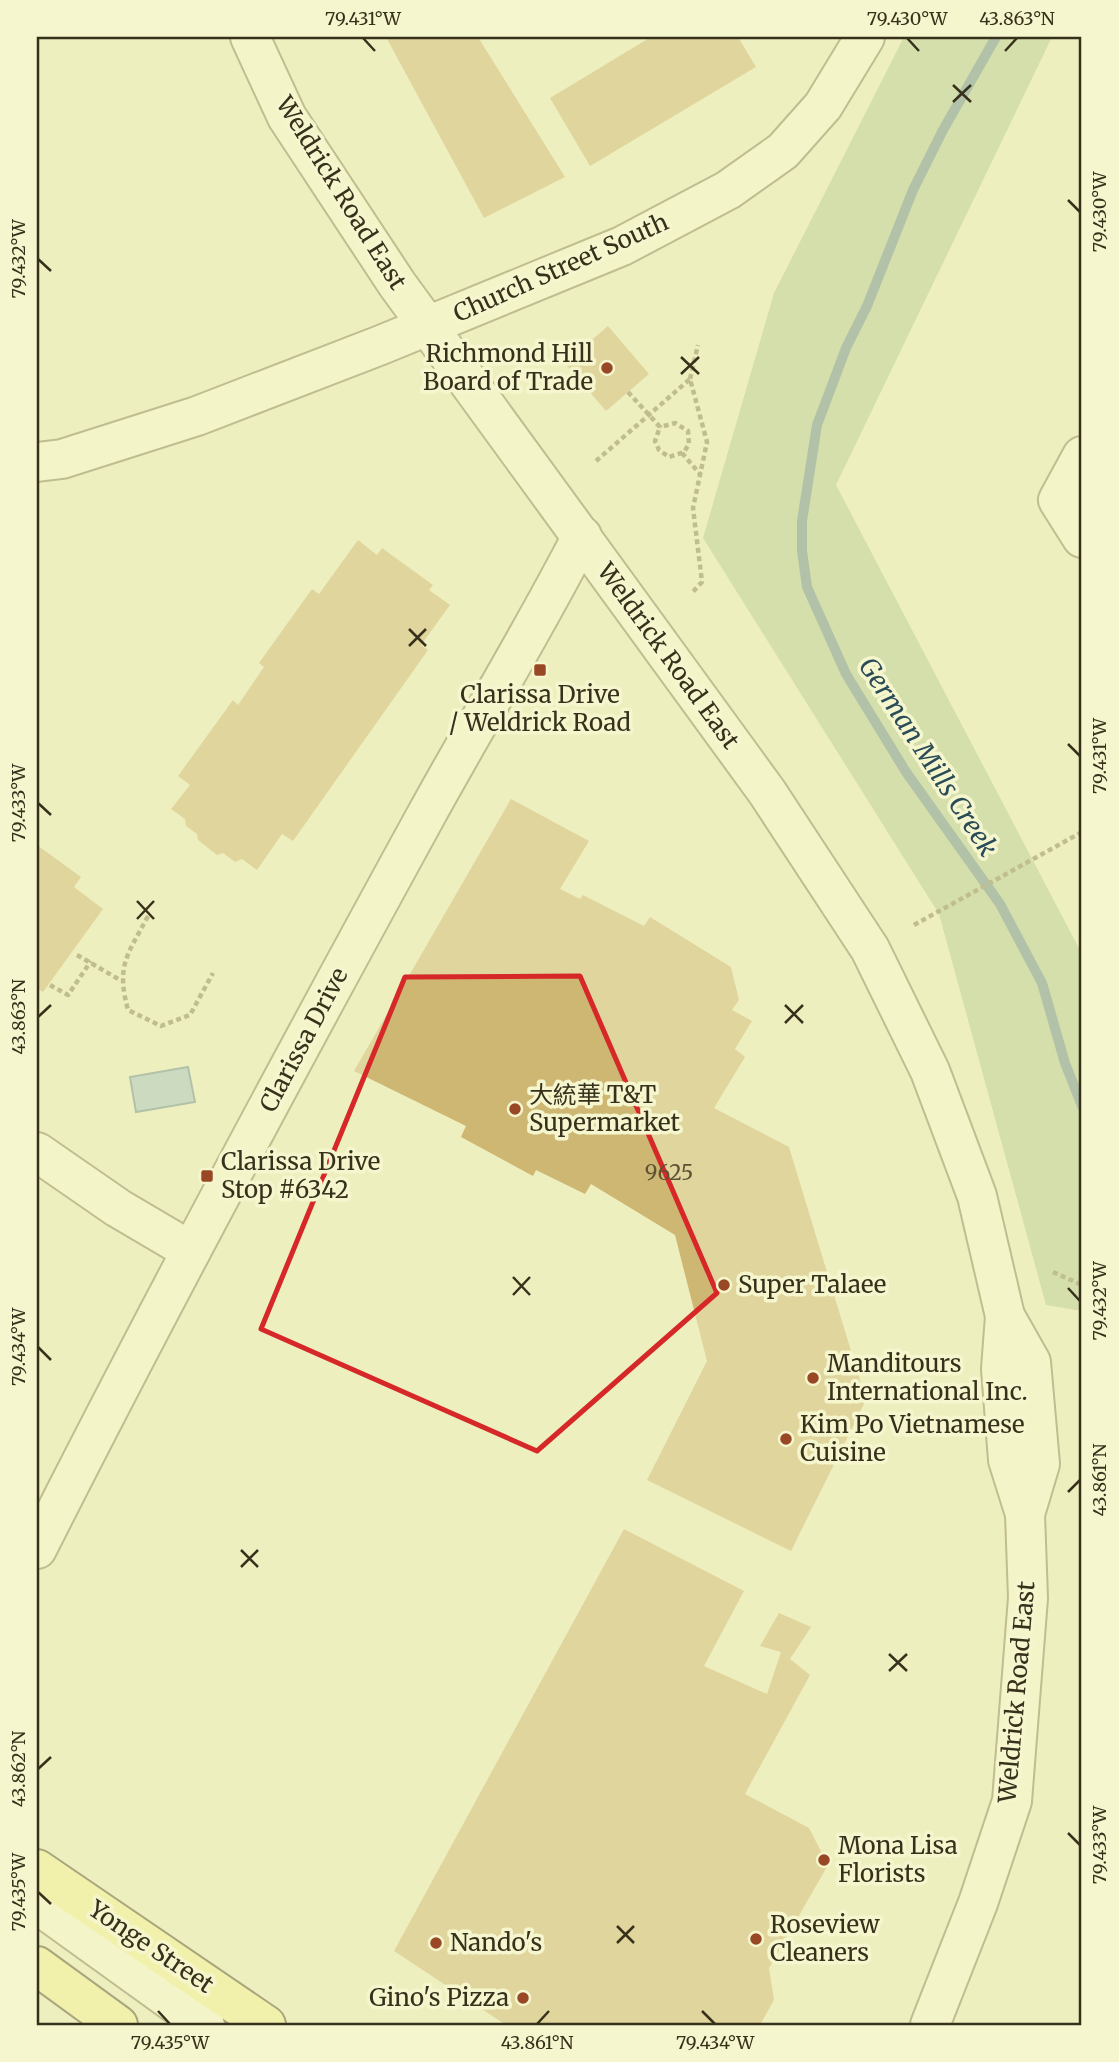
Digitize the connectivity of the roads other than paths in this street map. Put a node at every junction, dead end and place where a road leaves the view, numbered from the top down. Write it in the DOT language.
graph roads {
  1 [pos="250,37"];
  2 [pos="865,37"];
  3 [pos="428,326"];
  4 [pos="1082,456"];
  5 [pos="37,462"];
  6 [pos="582,536"];
  7 [pos="1082,537"];
  8 [pos="37,1153"];
  9 [pos="191,1251"];
  10 [pos="38,1543"];
  11 [pos="37,1869"];
  12 [pos="37,1904"];
  13 [pos="37,1932"];
  14 [pos="37,1966"];
  15 [pos="118,2025"];
  16 [pos="164,2025"];
  17 [pos="205,2025"];
  18 [pos="265,2025"];
  19 [pos="930,2025"];
  1 -- 3 [label="street, Weldrick Road East"];
  2 -- 3 [label="street, Church Street South"];
  3 -- 5 [label="street, Church Street South"];
  3 -- 6 [label="street, Weldrick Road East"];
  4 -- 7 [label="street"];
  6 -- 9 [label="street, Clarissa Drive"];
  6 -- 19 [label="street, Weldrick Road East"];
  8 -- 9 [label="street"];
  9 -- 10 [label="street, Clarissa Drive"];
  11 -- 18 [label="main road, Yonge Street"];
  12 -- 17 [label="street"];
  13 -- 16 [label="street"];
  14 -- 15 [label="main road"];
}
